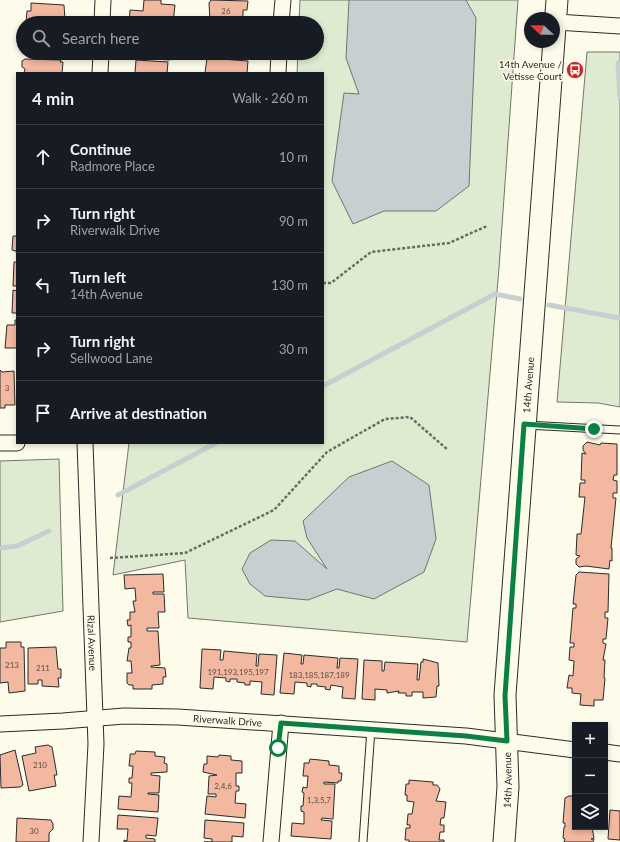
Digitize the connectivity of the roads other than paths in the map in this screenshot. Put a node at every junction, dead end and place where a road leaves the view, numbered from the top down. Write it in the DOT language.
graph roads {
  1 [pos="103,0"];
  2 [pos="282,0"];
  3 [pos="557,0"];
  4 [pos="556,12"];
  5 [pos="102,16"];
  6 [pos="281,16"];
  7 [pos="560,22"];
  8 [pos="620,26"];
  9 [pos="554,48"];
  10 [pos="101,60"];
  11 [pos="279,60"];
  12 [pos="100,72"];
  13 [pos="278,72"];
  14 [pos="524,424"];
  15 [pos="620,430"];
  16 [pos="0,443"];
  17 [pos="16,443"];
  18 [pos="85,444"];
  19 [pos="95,718"];
  20 [pos="281,723"];
  21 [pos="0,724"];
  22 [pos="371,729"];
  23 [pos="507,741"];
  24 [pos="572,750"];
  25 [pos="608,752"];
  26 [pos="620,754"];
  27 [pos="92,842"];
  28 [pos="271,842"];
  29 [pos="363,842"];
  30 [pos="504,842"];
  1 -- 5 [label="street"];
  2 -- 6 [label="street"];
  3 -- 4 [label="main road, 14th Avenue"];
  7 -- 8 [label="street"];
  9 -- 14 [label="main road, 14th Avenue"];
  10 -- 12 [label="street"];
  11 -- 13 [label="street"];
  14 -- 15 [label="lane"];
  14 -- 23 [label="main road, 14th Avenue"];
  16 -- 17 [label="street"];
  18 -- 19 [label="street, Rizal Avenue"];
  19 -- 20 [label="street, Riverwalk Drive"];
  19 -- 21 [label="street, Riverwalk Drive"];
  19 -- 27 [label="street, Rizal Avenue"];
  20 -- 22 [label="street, Riverwalk Drive"];
  20 -- 28 [label="street"];
  22 -- 23 [label="street, Riverwalk Drive"];
  22 -- 29 [label="lane"];
  23 -- 24 [label="street, Riverwalk Drive"];
  23 -- 30 [label="main road, 14th Avenue"];
  25 -- 26 [label="street"];
}
